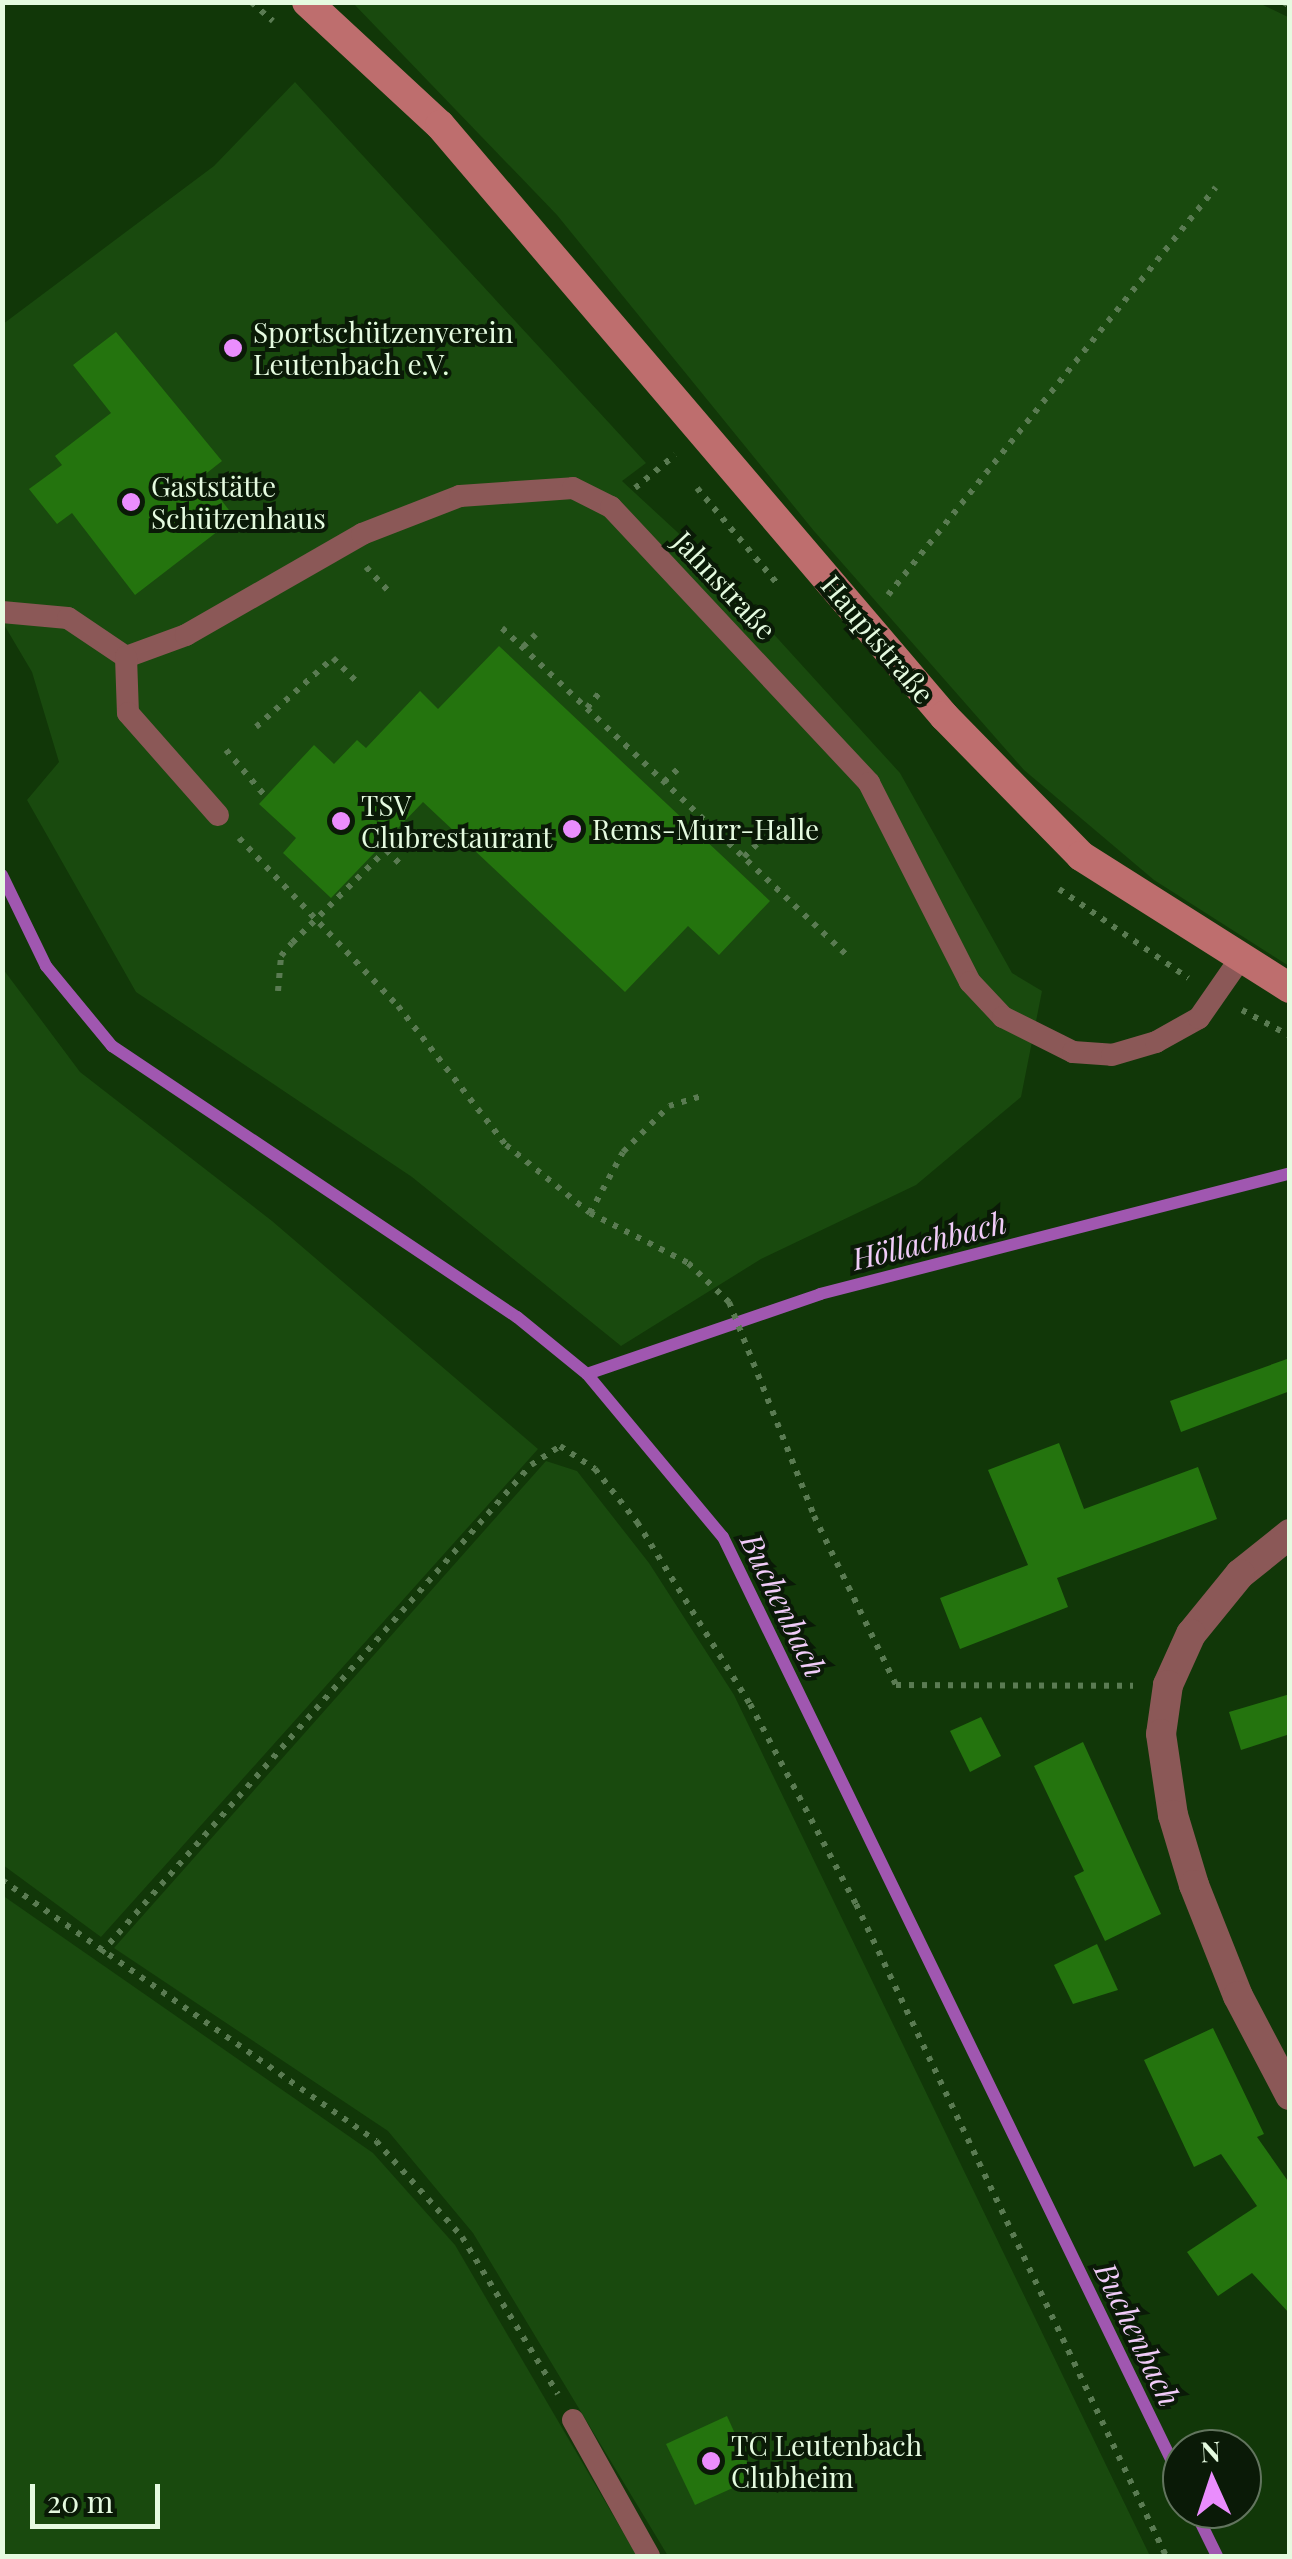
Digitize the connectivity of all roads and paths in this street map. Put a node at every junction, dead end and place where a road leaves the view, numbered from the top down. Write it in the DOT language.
graph roads {
  1 [pos="308,2"];
  2 [pos="1216,188"];
  3 [pos="675,454"];
  4 [pos="611,508"];
  5 [pos="2,612"];
  6 [pos="866,624"];
  7 [pos="502,628"];
  8 [pos="536,634"];
  9 [pos="522,648"];
  10 [pos="126,656"];
  11 [pos="356,681"];
  12 [pos="601,692"];
  13 [pos="587,708"];
  14 [pos="256,727"];
  15 [pos="226,750"];
  16 [pos="680,766"];
  17 [pos="664,782"];
  18 [pos="266,797"];
  19 [pos="218,815"];
  20 [pos="765,836"];
  21 [pos="744,857"];
  22 [pos="400,864"];
  23 [pos="318,920"];
  24 [pos="850,958"];
  25 [pos="1240,959"];
  26 [pos="1290,988"];
  27 [pos="278,992"];
  28 [pos="1212,994"];
  29 [pos="1290,1036"];
  30 [pos="705,1095"];
  31 [pos="590,1213"];
  32 [pos="1290,1534"];
  33 [pos="1168,1685"];
  34 [pos="2,1880"];
  35 [pos="102,1953"];
  36 [pos="1290,2095"];
  37 [pos="573,2420"];
  38 [pos="649,2556"];
  39 [pos="1166,2556"];
  1 -- 6 [label="street, Hauptstraße"];
  2 -- 6 [label="path"];
  3 -- 4 [label="path"];
  4 -- 10 [label="lane, Jahnstraße"];
  4 -- 28 [label="lane, Jahnstraße"];
  5 -- 10 [label="lane"];
  6 -- 25 [label="street, Hauptstraße"];
  7 -- 9 [label="path"];
  8 -- 9 [label="path"];
  9 -- 13 [label="path"];
  10 -- 19 [label="lane"];
  11 -- 14 [label="path"];
  12 -- 13 [label="path"];
  13 -- 17 [label="path"];
  15 -- 18 [label="path"];
  16 -- 17 [label="path"];
  17 -- 21 [label="path"];
  19 -- 23 [label="path"];
  20 -- 21 [label="path"];
  21 -- 24 [label="path"];
  22 -- 23 [label="path"];
  23 -- 27 [label="path"];
  23 -- 31 [label="path"];
  25 -- 26 [label="street, Hauptstraße"];
  25 -- 28 [label="lane, Jahnstraße"];
  28 -- 29 [label="path"];
  30 -- 31 [label="path"];
  31 -- 33 [label="path"];
  32 -- 33 [label="street"];
  33 -- 36 [label="street"];
  34 -- 35 [label="path"];
  35 -- 37 [label="path"];
  35 -- 39 [label="path"];
  37 -- 38 [label="lane"];
}
